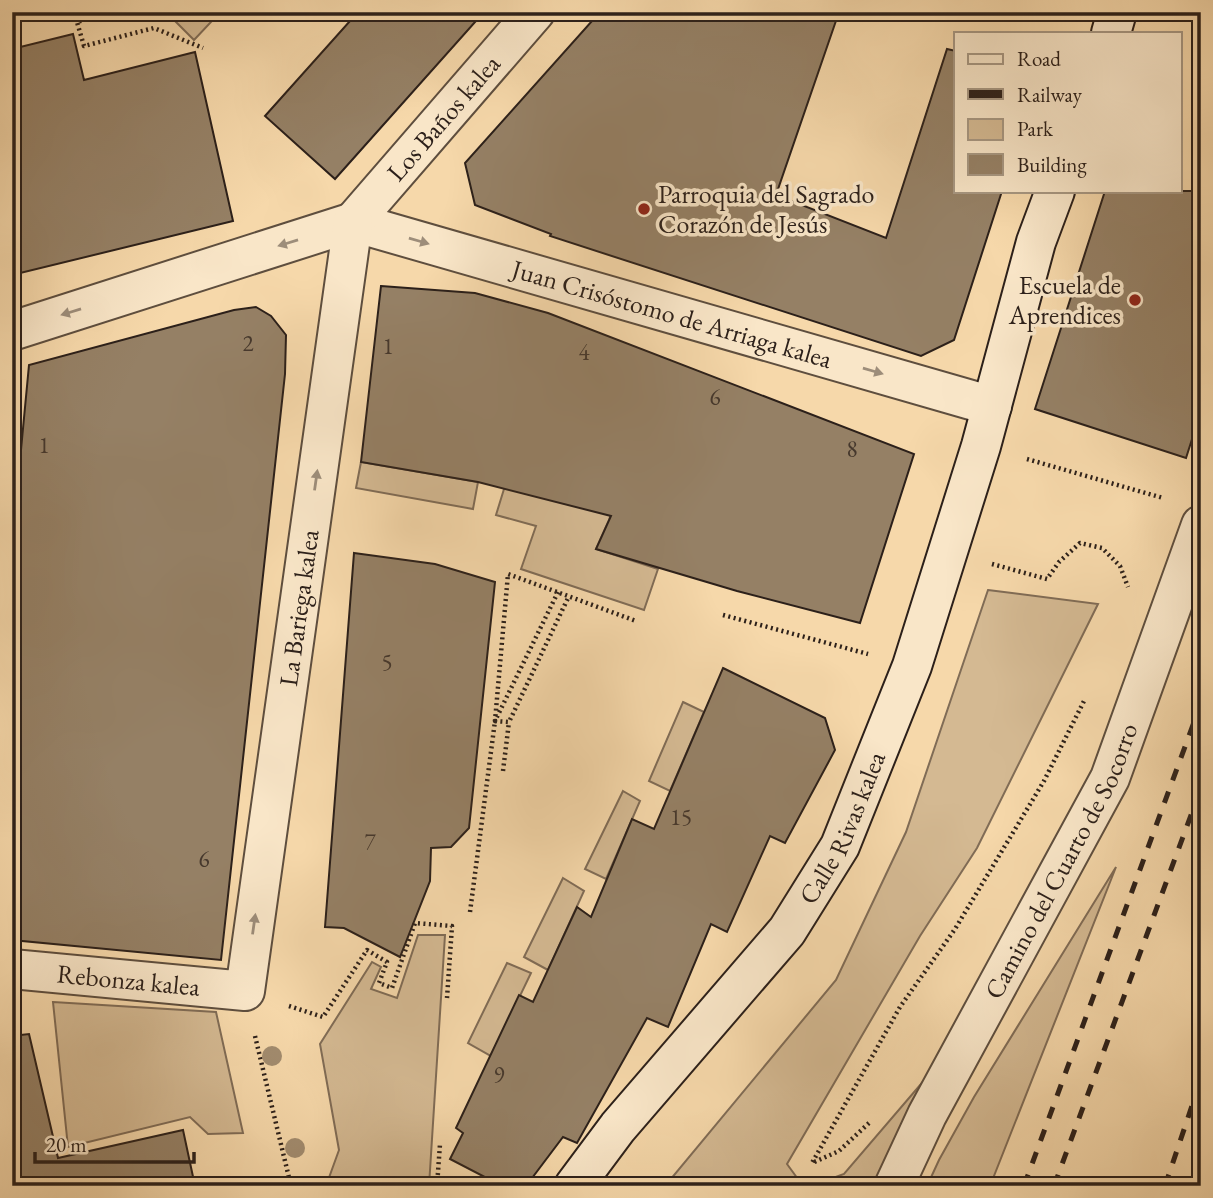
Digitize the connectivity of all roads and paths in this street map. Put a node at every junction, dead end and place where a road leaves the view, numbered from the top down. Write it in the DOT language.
graph roads {
  1 [pos="31,12"];
  2 [pos="113,12"];
  3 [pos="535,12"];
  4 [pos="1117,12"];
  5 [pos="12,17"];
  6 [pos="1111,32"];
  7 [pos="203,48"];
  8 [pos="1055,192"];
  9 [pos="353,222"];
  10 [pos="12,331"];
  11 [pos="992,406"];
  12 [pos="981,446"];
  13 [pos="1188,513"];
  14 [pos="947,551"];
  15 [pos="558,592"];
  16 [pos="1131,595"];
  17 [pos="569,596"];
  18 [pos="723,615"];
  19 [pos="636,621"];
  20 [pos="912,666"];
  21 [pos="1089,690"];
  22 [pos="495,721"];
  23 [pos="509,722"];
  24 [pos="503,771"];
  25 [pos="470,912"];
  26 [pos="12,969"];
  27 [pos="245,991"];
  28 [pos="447,998"];
  29 [pos="873,1120"];
  30 [pos="440,1144"];
  31 [pos="291,1186"];
  32 [pos="437,1186"];
  33 [pos="574,1186"];
  34 [pos="894,1186"];
  1 -- 5 [label="path"];
  2 -- 7 [label="path"];
  3 -- 9 [label="street, Los Baños kalea"];
  4 -- 6 [label="street"];
  8 -- 11 [label="street, Calle Rivas kalea"];
  9 -- 10 [label="street, one-way"];
  9 -- 11 [label="street, Juan Crisóstomo de Arriaga kalea, one-way"];
  27 -- 9 [label="street, La Bariega kalea, one-way"];
  11 -- 12 [label="street, Calle Rivas kalea"];
  12 -- 13 [label="path"];
  12 -- 14 [label="street, Calle Rivas kalea"];
  13 -- 34 [label="street, Camino del Cuarto de Socorro"];
  14 -- 16 [label="path"];
  14 -- 20 [label="street, Calle Rivas kalea"];
  15 -- 17 [label="path"];
  15 -- 22 [label="path"];
  15 -- 22 [label="path"];
  17 -- 19 [label="path"];
  17 -- 23 [label="path"];
  18 -- 20 [label="path"];
  20 -- 33 [label="street, Calle Rivas kalea"];
  21 -- 29 [label="path"];
  22 -- 23 [label="path"];
  22 -- 25 [label="path"];
  23 -- 24 [label="path"];
  26 -- 27 [label="street, Rebonza kalea"];
  27 -- 28 [label="path"];
  27 -- 31 [label="path"];
  30 -- 32 [label="path"];
}
